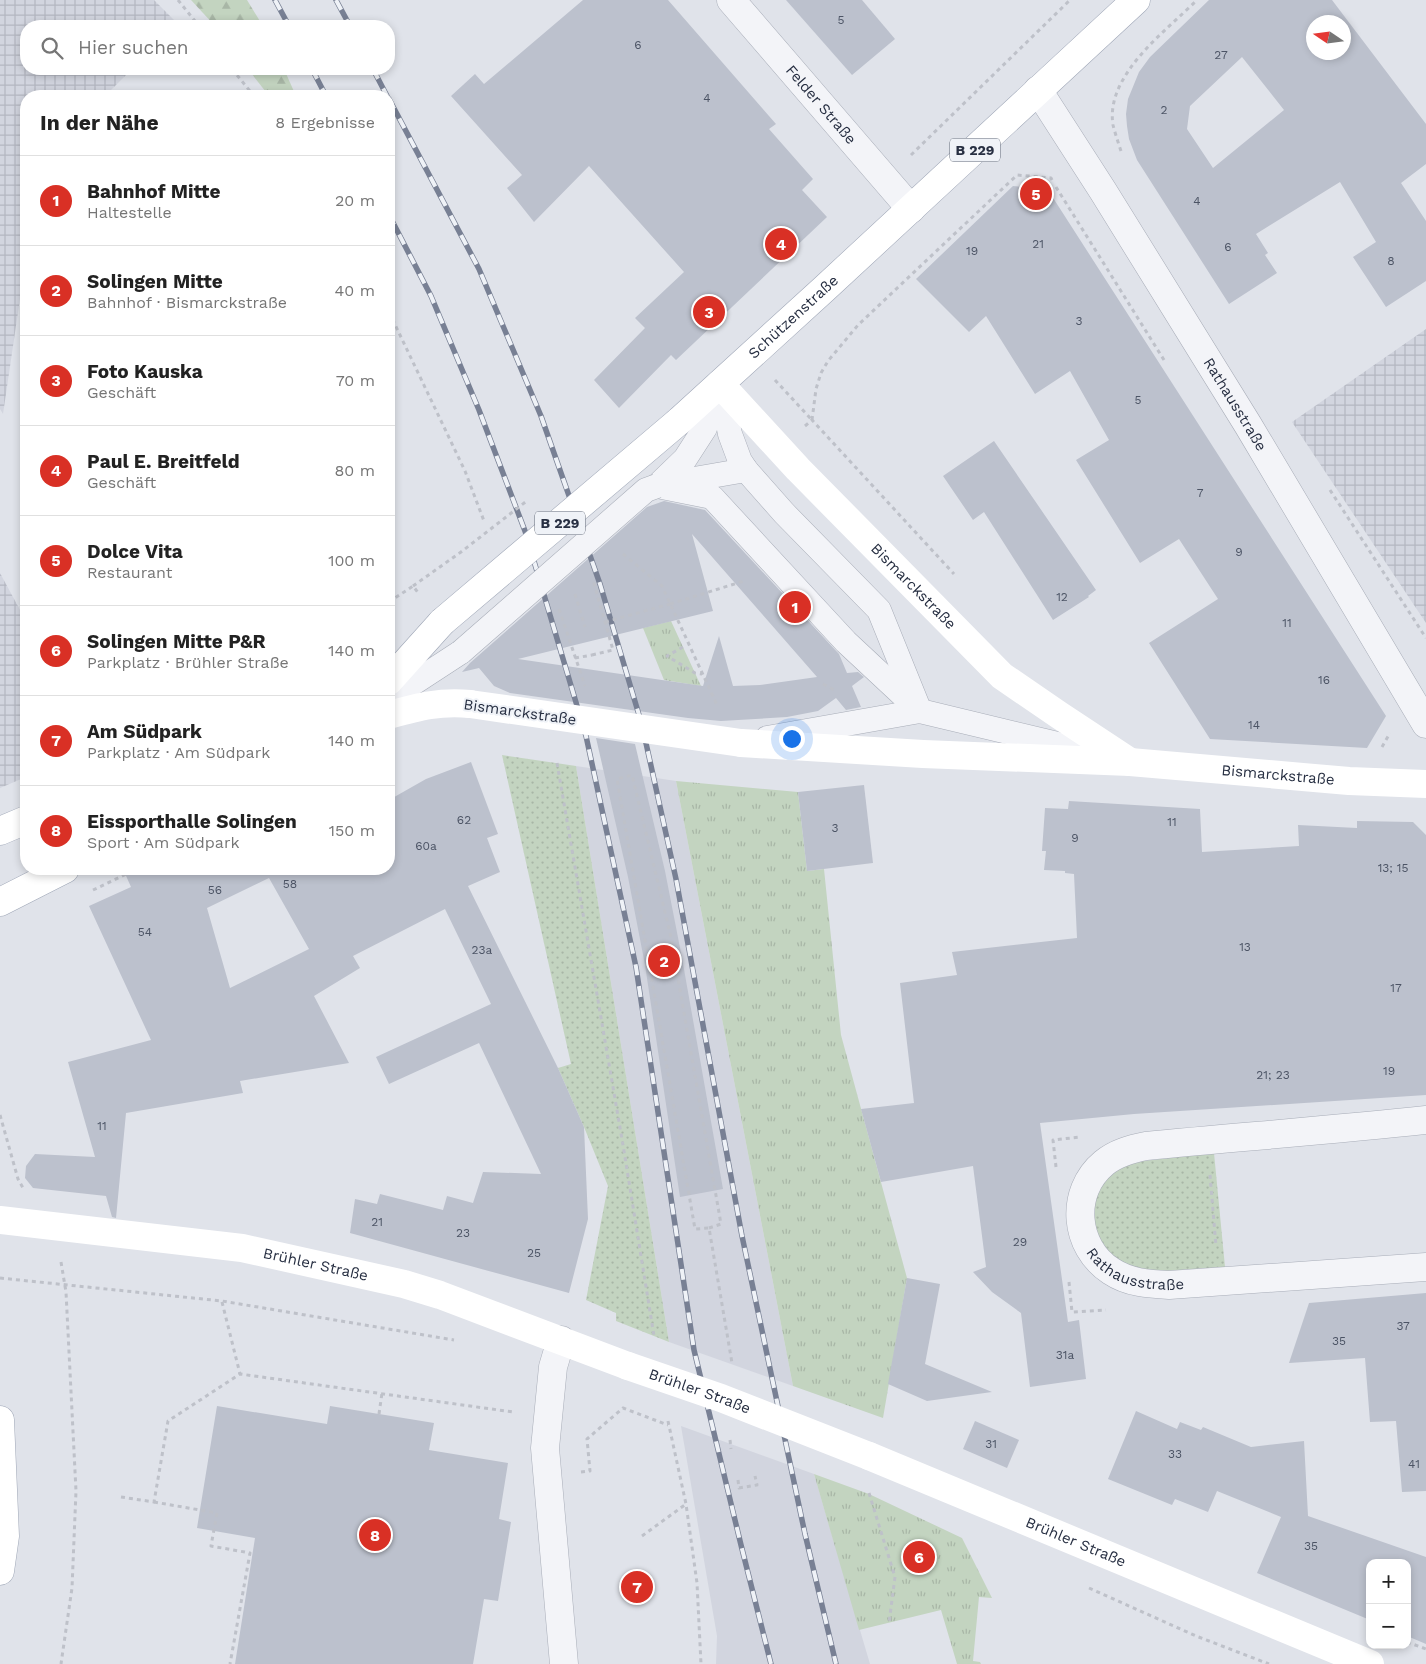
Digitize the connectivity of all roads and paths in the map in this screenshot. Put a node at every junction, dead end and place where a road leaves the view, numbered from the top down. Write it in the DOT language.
graph roads {
  1 [pos="178,0"];
  2 [pos="730,0"];
  3 [pos="1070,0"];
  4 [pos="1136,0"];
  5 [pos="1198,0"];
  6 [pos="194,20"];
  7 [pos="237,75"];
  8 [pos="249,90"];
  9 [pos="1038,90"];
  10 [pos="1124,160"];
  11 [pos="886,180"];
  12 [pos="911,209"];
  13 [pos="395,324"];
  14 [pos="1167,366"];
  15 [pos="720,384"];
  16 [pos="812,420"];
  17 [pos="778,448"];
  18 [pos="746,470"];
  19 [pos="657,486"];
  20 [pos="1330,489"];
  21 [pos="530,498"];
  22 [pos="484,521"];
  23 [pos="623,554"];
  24 [pos="591,575"];
  25 [pos="957,577"];
  26 [pos="752,579"];
  27 [pos="413,586"];
  28 [pos="573,589"];
  29 [pos="556,601"];
  30 [pos="670,604"];
  31 [pos="442,622"];
  32 [pos="605,622"];
  33 [pos="585,627"];
  34 [pos="1426,638"];
  35 [pos="683,647"];
  36 [pos="395,649"];
  37 [pos="575,658"];
  38 [pos="703,674"];
  39 [pos="395,690"];
  40 [pos="586,691"];
  41 [pos="395,694"];
  42 [pos="395,698"];
  43 [pos="717,705"];
  44 [pos="920,711"];
  45 [pos="1426,724"];
  46 [pos="1393,728"];
  47 [pos="741,743"];
  48 [pos="1380,749"];
  49 [pos="557,762"];
  50 [pos="1130,762"];
  51 [pos="1426,784"];
  52 [pos="20,823"];
  53 [pos="0,831"];
  54 [pos="53,875"];
  55 [pos="0,902"];
  56 [pos="0,1115"];
  57 [pos="1426,1120"];
  58 [pos="1083,1137"];
  59 [pos="1207,1140"];
  60 [pos="1057,1168"];
  61 [pos="0,1220"];
  62 [pos="53,1227"];
  63 [pos="709,1228"];
  64 [pos="1426,1267"];
  65 [pos="1068,1274"];
  66 [pos="0,1278"];
  67 [pos="1220,1281"];
  68 [pos="65,1284"];
  69 [pos="222,1301"];
  70 [pos="1112,1309"];
  71 [pos="654,1336"];
  72 [pos="561,1340"];
  73 [pos="463,1342"];
  74 [pos="732,1363"];
  75 [pos="240,1374"];
  76 [pos="382,1393"];
  77 [pos="379,1414"];
  78 [pos="548,1419"];
  79 [pos="0,1420"];
  80 [pos="589,1466"];
  81 [pos="755,1476"];
  82 [pos="738,1480"];
  83 [pos="868,1494"];
  84 [pos="121,1497"];
  85 [pos="154,1502"];
  86 [pos="686,1504"];
  87 [pos="642,1536"];
  88 [pos="0,1571"];
  89 [pos="1083,1586"];
  90 [pos="889,1623"];
  91 [pos="1411,1643"];
  92 [pos="1426,1649"];
  93 [pos="61,1664"];
  94 [pos="230,1664"];
  95 [pos="564,1664"];
  96 [pos="701,1664"];
  97 [pos="1269,1664"];
  98 [pos="1370,1664"];
  1 -- 6 [label="path"];
  2 -- 11 [label="street, Felder Straße"];
  3 -- 11 [label="path"];
  4 -- 9 [label="main road, Schützenstraße / B 229"];
  5 -- 10 [label="path"];
  7 -- 8 [label="path"];
  9 -- 12 [label="main road, Schützenstraße / B 229"];
  9 -- 45 [label="street, Rathausstraße"];
  11 -- 12 [label="street, Felder Straße"];
  12 -- 15 [label="main road, Schützenstraße / B 229"];
  13 -- 22 [label="path"];
  14 -- 16 [label="path"];
  15 -- 17 [label="main road, Bismarckstraße"];
  15 -- 18 [label="lane"];
  15 -- 19 [label="lane"];
  15 -- 31 [label="main road, Schützenstraße / B 229, bridge"];
  16 -- 17 [label="path"];
  16 -- 25 [label="path"];
  17 -- 50 [label="main road, Bismarckstraße"];
  18 -- 19 [label="lane"];
  18 -- 44 [label="lane"];
  19 -- 41 [label="lane, bridge"];
  19 -- 44 [label="lane"];
  20 -- 34 [label="path"];
  21 -- 27 [label="path, bridge"];
  23 -- 30 [label="path"];
  24 -- 32 [label="path, bridge"];
  26 -- 30 [label="path"];
  28 -- 33 [label="path"];
  29 -- 37 [label="path"];
  30 -- 32 [label="path, bridge"];
  30 -- 38 [label="path"];
  31 -- 36 [label="main road, B 229"];
  31 -- 39 [label="main road, B 229"];
  32 -- 37 [label="path, bridge"];
  35 -- 38 [label="path"];
  37 -- 40 [label="path"];
  38 -- 43 [label="path"];
  42 -- 47 [label="main road, Bismarckstraße, bridge"];
  44 -- 47 [label="lane, Bismarckstraße"];
  44 -- 50 [label="lane"];
  46 -- 48 [label="path"];
  47 -- 50 [label="main road, Bismarckstraße"];
  49 -- 71 [label="path"];
  50 -- 51 [label="main road, Bismarckstraße"];
  52 -- 53 [label="main road"];
  54 -- 55 [label="main road"];
  56 -- 62 [label="path"];
  57 -- 59 [label="street, Rathausstraße"];
  58 -- 60 [label="path"];
  59 -- 67 [label="path"];
  59 -- 67 [label="street, Rathausstraße"];
  61 -- 62 [label="main road, Brühler Straße"];
  62 -- 68 [label="path"];
  62 -- 72 [label="main road, Brühler Straße"];
  63 -- 63 [label="path"];
  63 -- 74 [label="path"];
  64 -- 67 [label="street, Rathausstraße"];
  65 -- 70 [label="path"];
  66 -- 68 [label="path"];
  68 -- 69 [label="path"];
  68 -- 93 [label="path"];
  69 -- 73 [label="path"];
  69 -- 75 [label="path"];
  72 -- 78 [label="street"];
  72 -- 98 [label="main road, Brühler Straße, bridge"];
  75 -- 76 [label="path"];
  75 -- 85 [label="path"];
  76 -- 77 [label="path"];
  76 -- 78 [label="path"];
  78 -- 95 [label="street"];
  79 -- 88 [label="main road"];
  80 -- 86 [label="path"];
  81 -- 82 [label="path"];
  83 -- 90 [label="path"];
  84 -- 85 [label="path"];
  85 -- 94 [label="path"];
  86 -- 87 [label="path"];
  86 -- 96 [label="path"];
  89 -- 97 [label="path"];
  91 -- 92 [label="path"];
}
